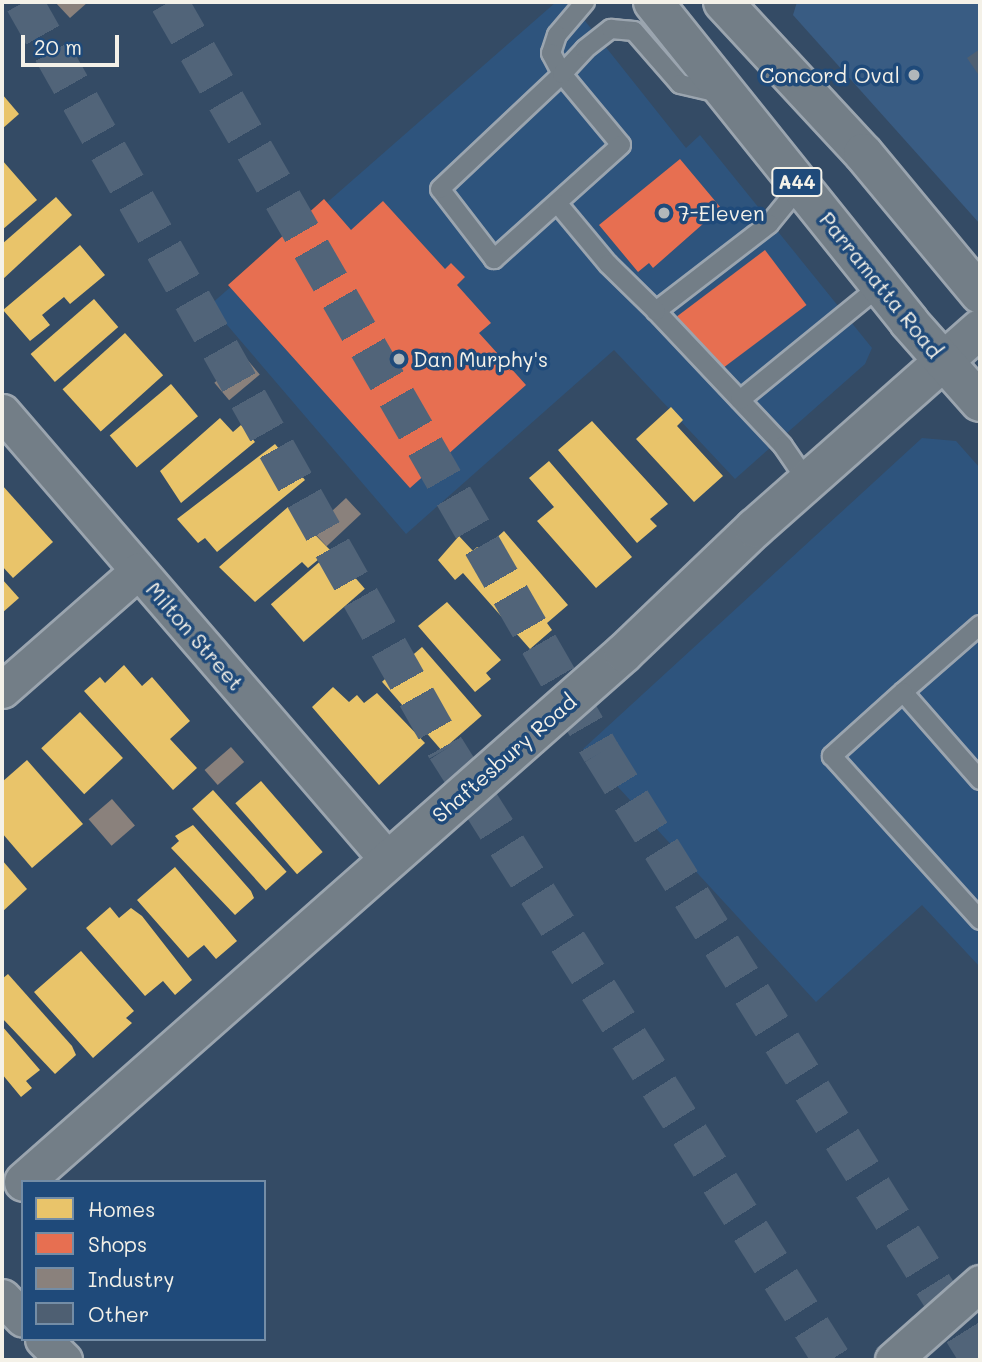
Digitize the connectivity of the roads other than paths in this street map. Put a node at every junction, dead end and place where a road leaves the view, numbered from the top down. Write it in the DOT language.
graph roads {
  1 [pos="585,2"];
  2 [pos="653,2"];
  3 [pos="741,10"];
  4 [pos="562,74"];
  5 [pos="732,97"];
  6 [pos="800,186"];
  7 [pos="558,204"];
  8 [pos="880,286"];
  9 [pos="980,294"];
  10 [pos="656,311"];
  11 [pos="980,329"];
  12 [pos="943,361"];
  13 [pos="740,400"];
  14 [pos="980,402"];
  15 [pos="2,412"];
  16 [pos="807,481"];
  17 [pos="138,571"];
  18 [pos="980,625"];
  19 [pos="2,690"];
  20 [pos="903,692"];
  21 [pos="980,780"];
  22 [pos="388,860"];
  23 [pos="980,920"];
  24 [pos="25,1180"];
  25 [pos="21,1184"];
  26 [pos="2,1202"];
  27 [pos="980,1283"];
  28 [pos="2,1297"];
  29 [pos="21,1317"];
  30 [pos="45,1341"];
  31 [pos="64,1360"];
  32 [pos="893,1360"];
  1 -- 4 [label="lane"];
  2 -- 5 [label="main road, Parramatta Road / A44"];
  3 -- 9 [label="main road"];
  4 -- 5 [label="lane"];
  4 -- 7 [label="lane"];
  4 -- 7 [label="lane"];
  5 -- 6 [label="main road, Parramatta Road / A44"];
  6 -- 8 [label="main road, Parramatta Road / A44"];
  6 -- 10 [label="lane"];
  7 -- 10 [label="lane"];
  8 -- 12 [label="main road, Parramatta Road / A44"];
  8 -- 13 [label="lane"];
  10 -- 13 [label="lane"];
  11 -- 12 [label="main road, Shaftesbury Road"];
  12 -- 14 [label="main road, Parramatta Road / A44"];
  12 -- 16 [label="main road, Shaftesbury Road"];
  13 -- 16 [label="lane"];
  15 -- 17 [label="street, Milton Street"];
  16 -- 22 [label="main road, Shaftesbury Road"];
  17 -- 19 [label="street"];
  17 -- 22 [label="street, Milton Street"];
  18 -- 20 [label="lane"];
  20 -- 21 [label="lane"];
  20 -- 23 [label="lane"];
  22 -- 24 [label="main road, Shaftesbury Road"];
  25 -- 26 [label="main road, Shaftesbury Road"];
  27 -- 32 [label="street"];
  28 -- 29 [label="street"];
  30 -- 31 [label="street"];
}
